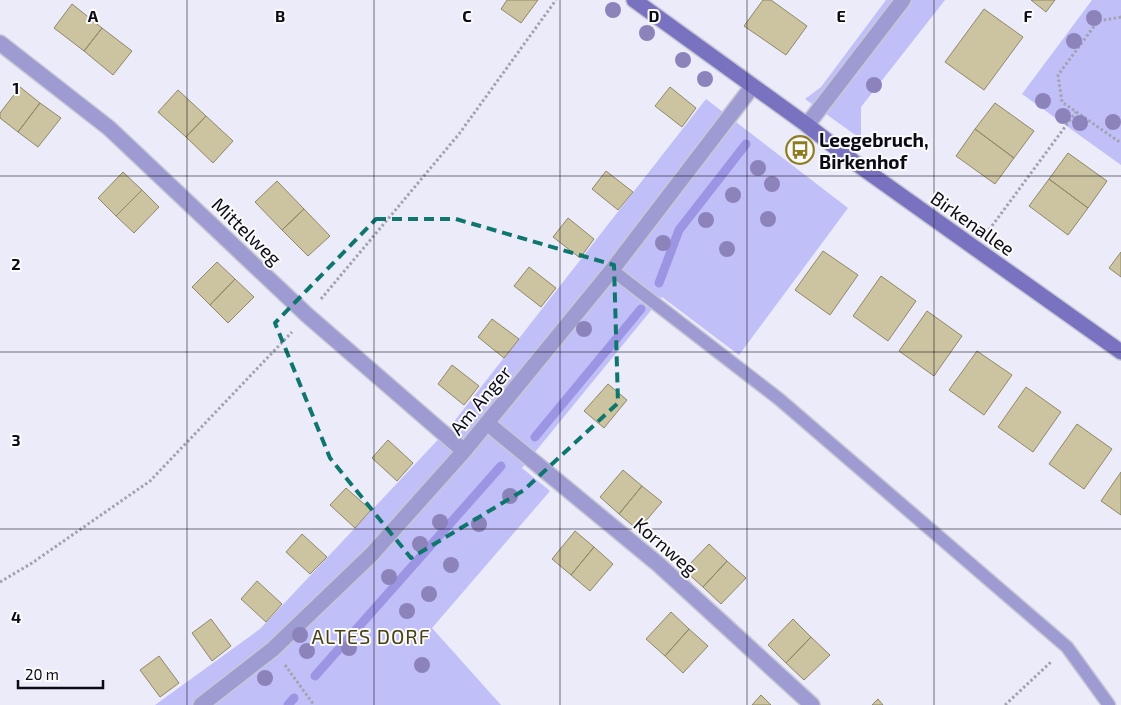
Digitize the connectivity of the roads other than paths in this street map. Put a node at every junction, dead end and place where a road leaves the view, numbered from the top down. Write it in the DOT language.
graph roads {
  1 [pos="634,0"];
  2 [pos="903,0"];
  3 [pos="0,43"];
  4 [pos="752,87"];
  5 [pos="807,125"];
  6 [pos="612,270"];
  7 [pos="1121,352"];
  8 [pos="487,423"];
  9 [pos="464,451"];
  10 [pos="201,705"];
  11 [pos="812,705"];
  12 [pos="1109,705"];
  1 -- 4 [label="street, Birkenallee"];
  2 -- 5 [label="street"];
  3 -- 9 [label="street, Mittelweg"];
  4 -- 5 [label="street, Birkenallee"];
  4 -- 6 [label="street, Am Anger"];
  5 -- 7 [label="street, Birkenallee"];
  6 -- 8 [label="street, Am Anger"];
  6 -- 12 [label="lane"];
  8 -- 9 [label="street, Am Anger"];
  8 -- 11 [label="street, Kornweg"];
  9 -- 10 [label="street, Am Anger"];
}
